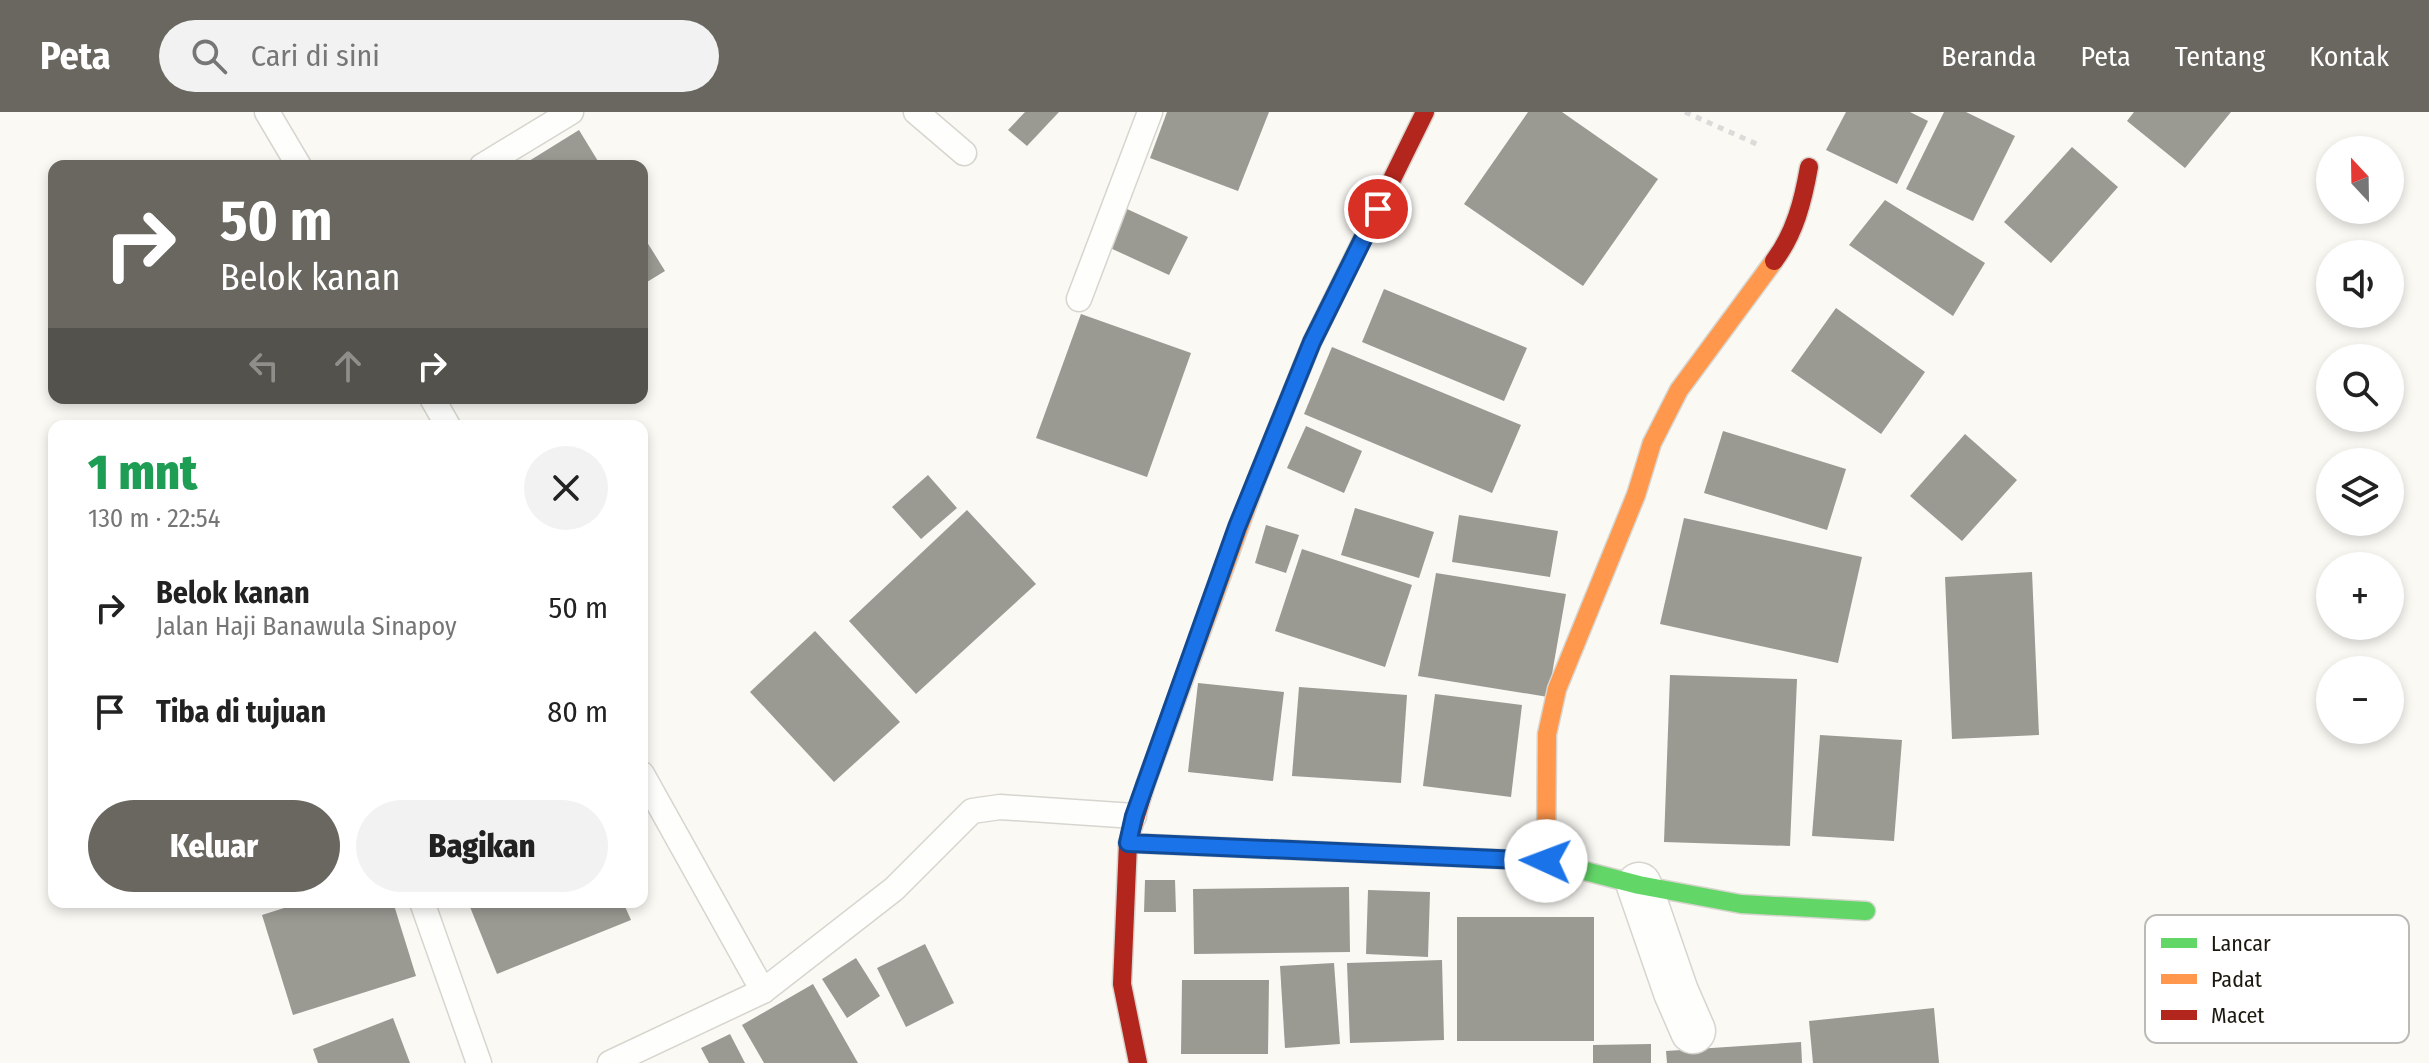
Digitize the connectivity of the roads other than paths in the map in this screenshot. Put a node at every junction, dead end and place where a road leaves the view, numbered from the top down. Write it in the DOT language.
graph roads {
  1 [pos="267,112"];
  2 [pos="571,112"];
  3 [pos="916,112"];
  4 [pos="1150,112"];
  5 [pos="1425,112"];
  6 [pos="964,153"];
  7 [pos="295,160"];
  8 [pos="492,160"];
  9 [pos="1809,167"];
  10 [pos="1079,299"];
  11 [pos="648,785"];
  12 [pos="1134,816"];
  13 [pos="1128,843"];
  14 [pos="1546,861"];
  15 [pos="1639,885"];
  16 [pos="424,908"];
  17 [pos="1866,911"];
  18 [pos="763,991"];
  19 [pos="1693,1031"];
  20 [pos="479,1063"];
  21 [pos="610,1063"];
  22 [pos="1138,1063"];
  1 -- 7 [label="lane"];
  2 -- 8 [label="lane"];
  3 -- 6 [label="lane"];
  4 -- 10 [label="lane"];
  5 -- 12 [label="main road"];
  9 -- 14 [label="main road"];
  11 -- 18 [label="lane"];
  12 -- 13 [label="main road"];
  12 -- 18 [label="lane"];
  13 -- 14 [label="main road"];
  13 -- 22 [label="main road"];
  14 -- 15 [label="main road"];
  15 -- 17 [label="main road"];
  15 -- 19 [label="street"];
  16 -- 20 [label="lane"];
  18 -- 21 [label="lane"];
}
